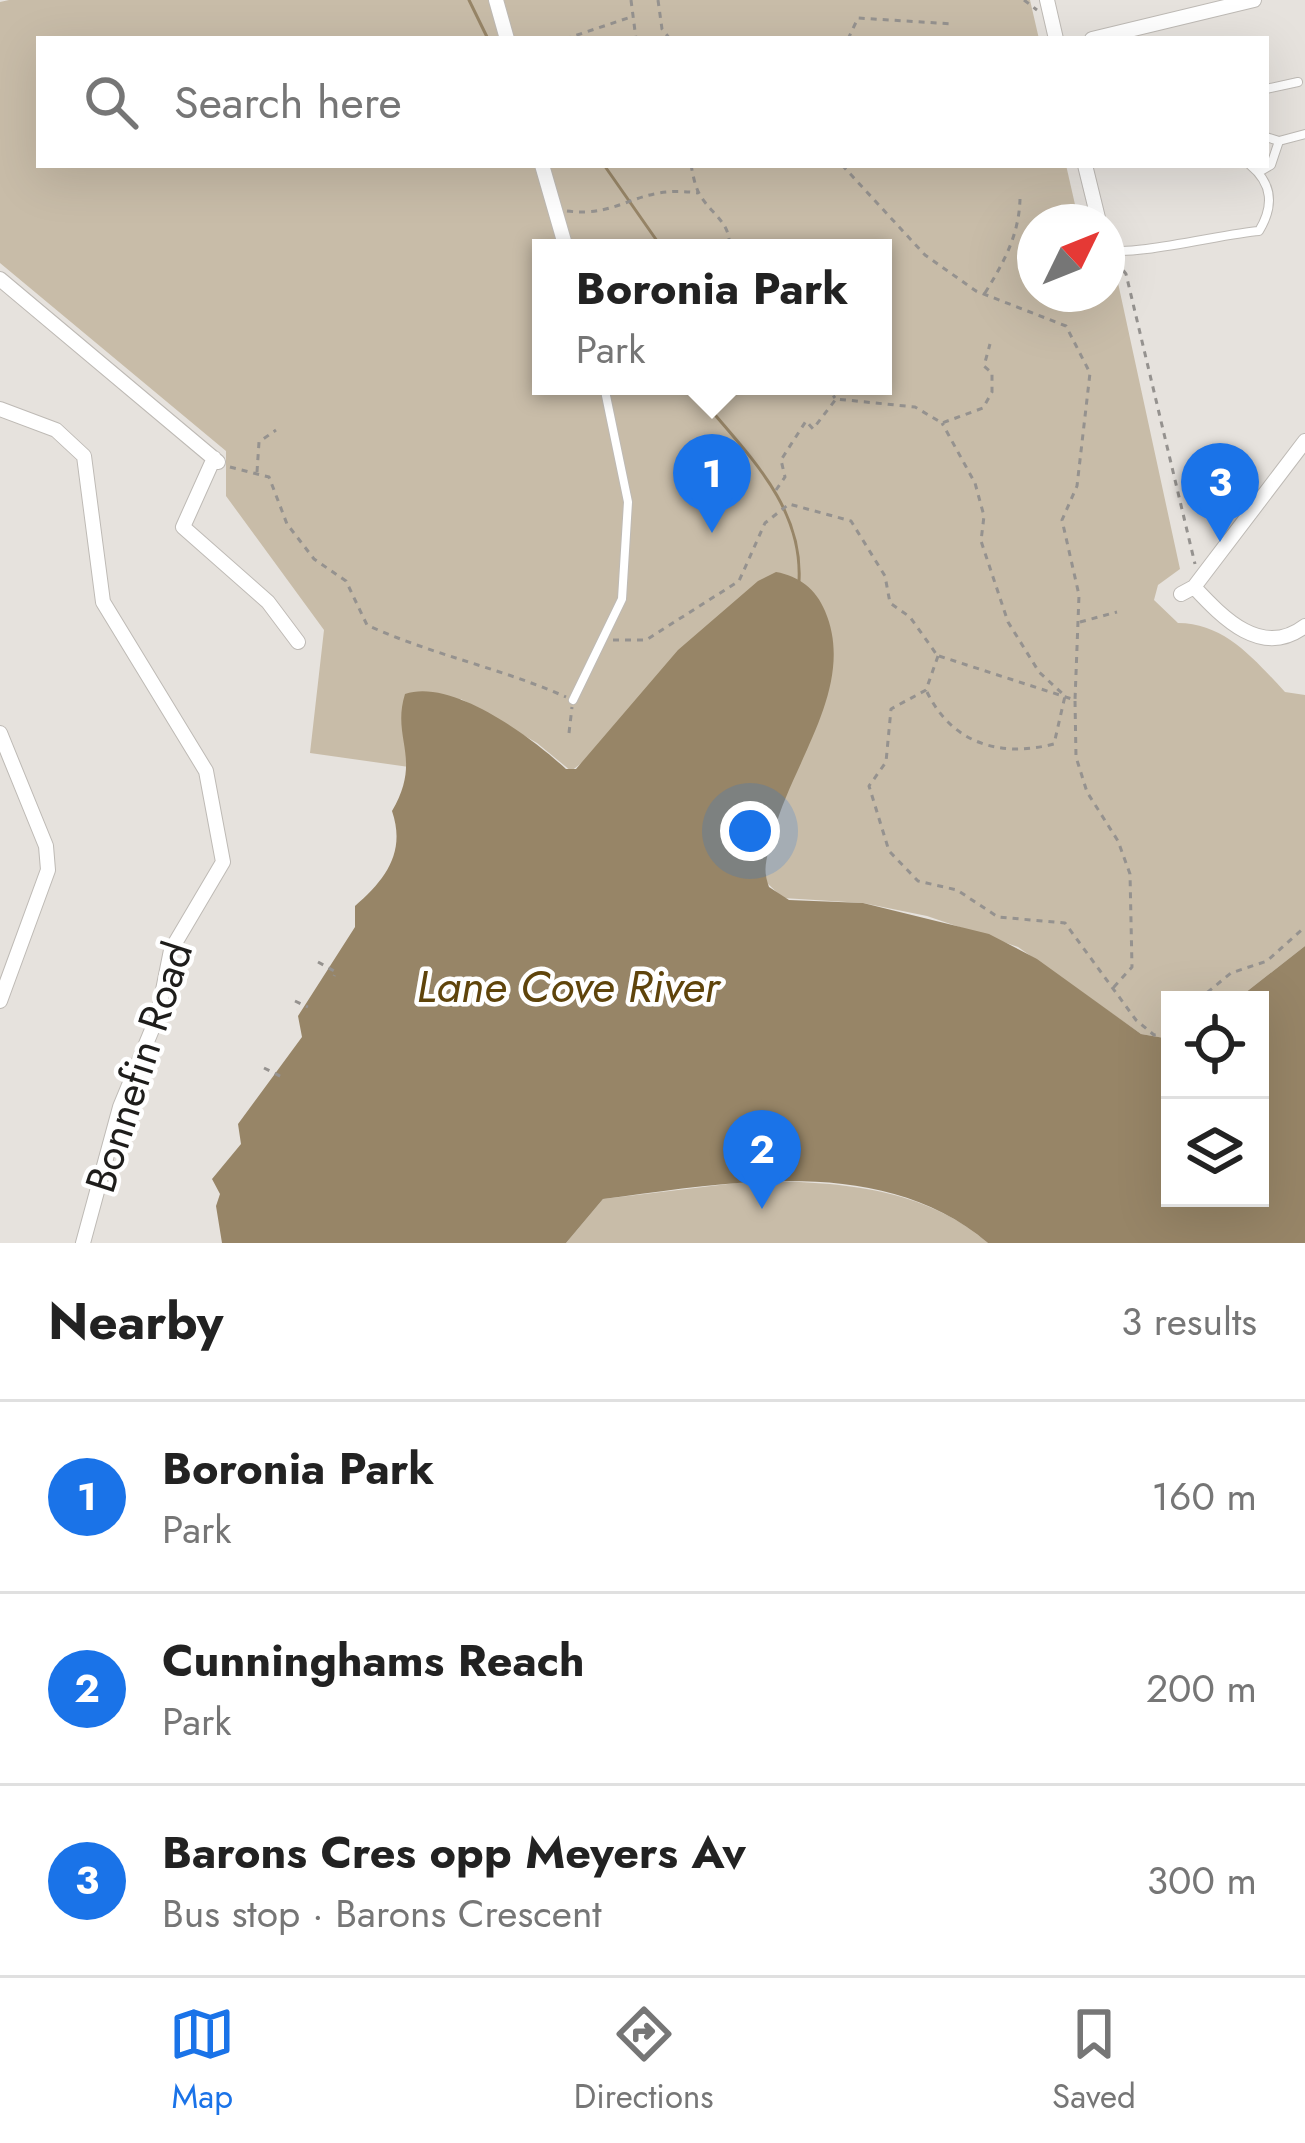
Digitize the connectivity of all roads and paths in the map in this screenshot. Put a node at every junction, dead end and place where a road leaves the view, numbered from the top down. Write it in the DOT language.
graph roads {
  1 [pos="496,0"];
  2 [pos="631,0"];
  3 [pos="658,0"];
  4 [pos="1047,0"];
  5 [pos="1254,0"];
  6 [pos="631,17"];
  7 [pos="953,24"];
  8 [pos="506,36"];
  9 [pos="575,36"];
  10 [pos="635,36"];
  11 [pos="668,36"];
  12 [pos="849,36"];
  13 [pos="1055,36"];
  14 [pos="1104,36"];
  15 [pos="1298,82"];
  16 [pos="1269,87"];
  17 [pos="1305,134"];
  18 [pos="1269,138"];
  19 [pos="1279,141"];
  20 [pos="1269,166"];
  21 [pos="543,168"];
  22 [pos="692,168"];
  23 [pos="845,168"];
  24 [pos="1086,168"];
  25 [pos="1254,168"];
  26 [pos="1266,168"];
  27 [pos="1259,172"];
  28 [pos="698,193"];
  29 [pos="1021,199"];
  30 [pos="1095,204"];
  31 [pos="555,209"];
  32 [pos="563,239"];
  33 [pos="731,239"];
  34 [pos="1125,253"];
  35 [pos="1125,273"];
  36 [pos="0,279"];
  37 [pos="984,294"];
  38 [pos="990,344"];
  39 [pos="606,395"];
  40 [pos="833,395"];
  41 [pos="836,399"];
  42 [pos="0,409"];
  43 [pos="942,423"];
  44 [pos="276,430"];
  45 [pos="1305,441"];
  46 [pos="216,460"];
  47 [pos="257,474"];
  48 [pos="776,490"];
  49 [pos="1187,590"];
  50 [pos="1117,612"];
  51 [pos="1078,623"];
  52 [pos="1305,626"];
  53 [pos="605,640"];
  54 [pos="298,642"];
  55 [pos="938,656"];
  56 [pos="926,690"];
  57 [pos="1065,696"];
  58 [pos="573,700"];
  59 [pos="1075,700"];
  60 [pos="0,733"];
  61 [pos="568,733"];
  62 [pos="1305,927"];
  63 [pos="318,962"];
  64 [pos="334,976"];
  65 [pos="1112,990"];
  66 [pos="1209,991"];
  67 [pos="295,1000"];
  68 [pos="0,1001"];
  69 [pos="308,1007"];
  70 [pos="1161,1035"];
  71 [pos="264,1068"];
  72 [pos="282,1077"];
  73 [pos="83,1243"];
  1 -- 8 [label="street"];
  2 -- 6 [label="path"];
  3 -- 11 [label="path"];
  4 -- 13 [label="street"];
  5 -- 14 [label="street"];
  6 -- 9 [label="path"];
  6 -- 10 [label="path"];
  7 -- 12 [label="path"];
  15 -- 16 [label="lane"];
  17 -- 19 [label="lane"];
  18 -- 19 [label="lane"];
  19 -- 20 [label="lane"];
  21 -- 31 [label="street"];
  22 -- 28 [label="path"];
  23 -- 37 [label="path"];
  24 -- 30 [label="street"];
  25 -- 27 [label="lane"];
  26 -- 27 [label="lane"];
  27 -- 34 [label="lane"];
  28 -- 31 [label="path"];
  28 -- 33 [label="path"];
  29 -- 37 [label="path"];
  31 -- 32 [label="street"];
  35 -- 49 [label="path"];
  36 -- 46 [label="street"];
  37 -- 51 [label="path"];
  38 -- 43 [label="path"];
  39 -- 53 [label="lane"];
  40 -- 41 [label="path"];
  41 -- 43 [label="path"];
  41 -- 48 [label="path"];
  42 -- 73 [label="street, Bonnefin Road"];
  43 -- 57 [label="path"];
  44 -- 47 [label="path"];
  45 -- 49 [label="street"];
  46 -- 47 [label="path"];
  46 -- 54 [label="street"];
  47 -- 58 [label="path"];
  49 -- 52 [label="street"];
  50 -- 51 [label="path"];
  51 -- 59 [label="path"];
  53 -- 55 [label="path"];
  53 -- 58 [label="lane"];
  55 -- 56 [label="path"];
  55 -- 57 [label="path"];
  56 -- 57 [label="path"];
  56 -- 65 [label="path"];
  57 -- 59 [label="path"];
  58 -- 61 [label="path"];
  59 -- 65 [label="path"];
  60 -- 68 [label="street"];
  62 -- 66 [label="path"];
  63 -- 64 [label="path"];
  65 -- 70 [label="path"];
  67 -- 69 [label="path"];
  71 -- 72 [label="path"];
}
